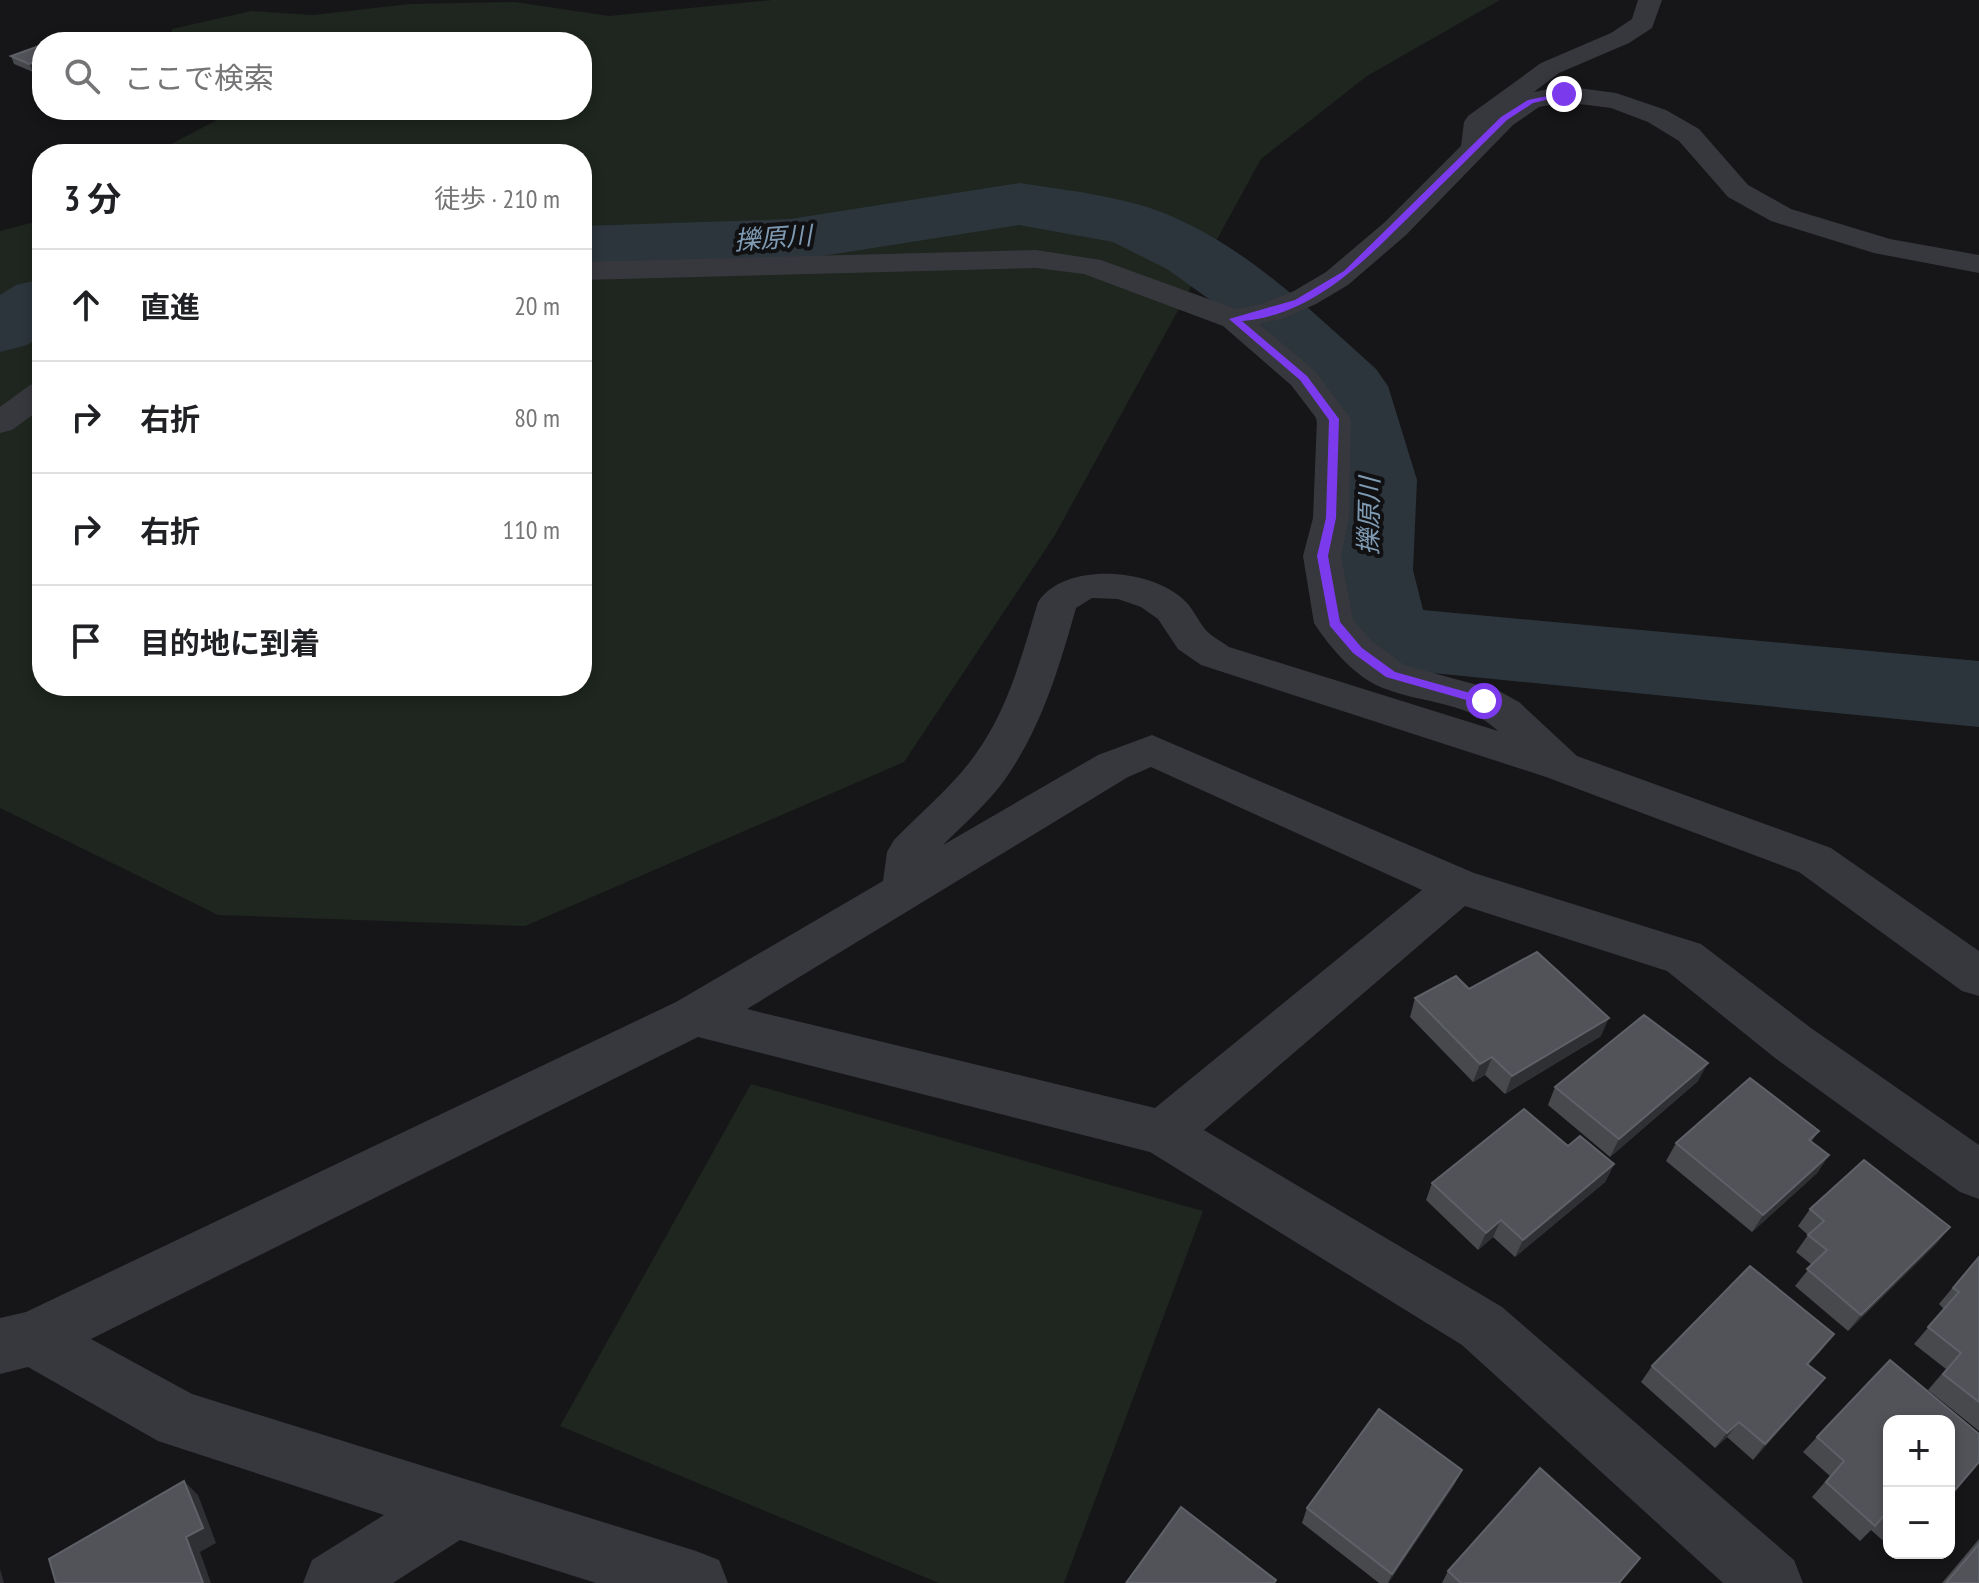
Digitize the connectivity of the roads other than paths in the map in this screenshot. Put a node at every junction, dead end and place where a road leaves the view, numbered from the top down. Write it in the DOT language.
graph roads {
  1 [pos="1650,0"];
  2 [pos="1475,148"];
  3 [pos="1979,264"];
  4 [pos="592,271"];
  5 [pos="1245,318"];
  6 [pos="32,399"];
  7 [pos="0,423"];
  8 [pos="1562,767"];
  9 [pos="1458,886"];
  10 [pos="905,891"];
  11 [pos="1979,977"];
  12 [pos="694,1016"];
  13 [pos="1163,1133"];
  14 [pos="1979,1175"];
  15 [pos="17,1342"];
  16 [pos="453,1508"];
  17 [pos="335,1583"];
  18 [pos="696,1583"];
  19 [pos="1771,1583"];
  1 -- 2 [label="street"];
  2 -- 3 [label="street"];
  2 -- 5 [label="street"];
  4 -- 5 [label="street"];
  5 -- 8 [label="street"];
  6 -- 7 [label="street"];
  8 -- 10 [label="street"];
  8 -- 11 [label="street"];
  9 -- 10 [label="street"];
  9 -- 13 [label="street"];
  9 -- 14 [label="street"];
  10 -- 12 [label="street"];
  12 -- 13 [label="street"];
  12 -- 15 [label="street"];
  13 -- 19 [label="street"];
  15 -- 16 [label="street"];
  16 -- 17 [label="street"];
  16 -- 18 [label="street"];
}
